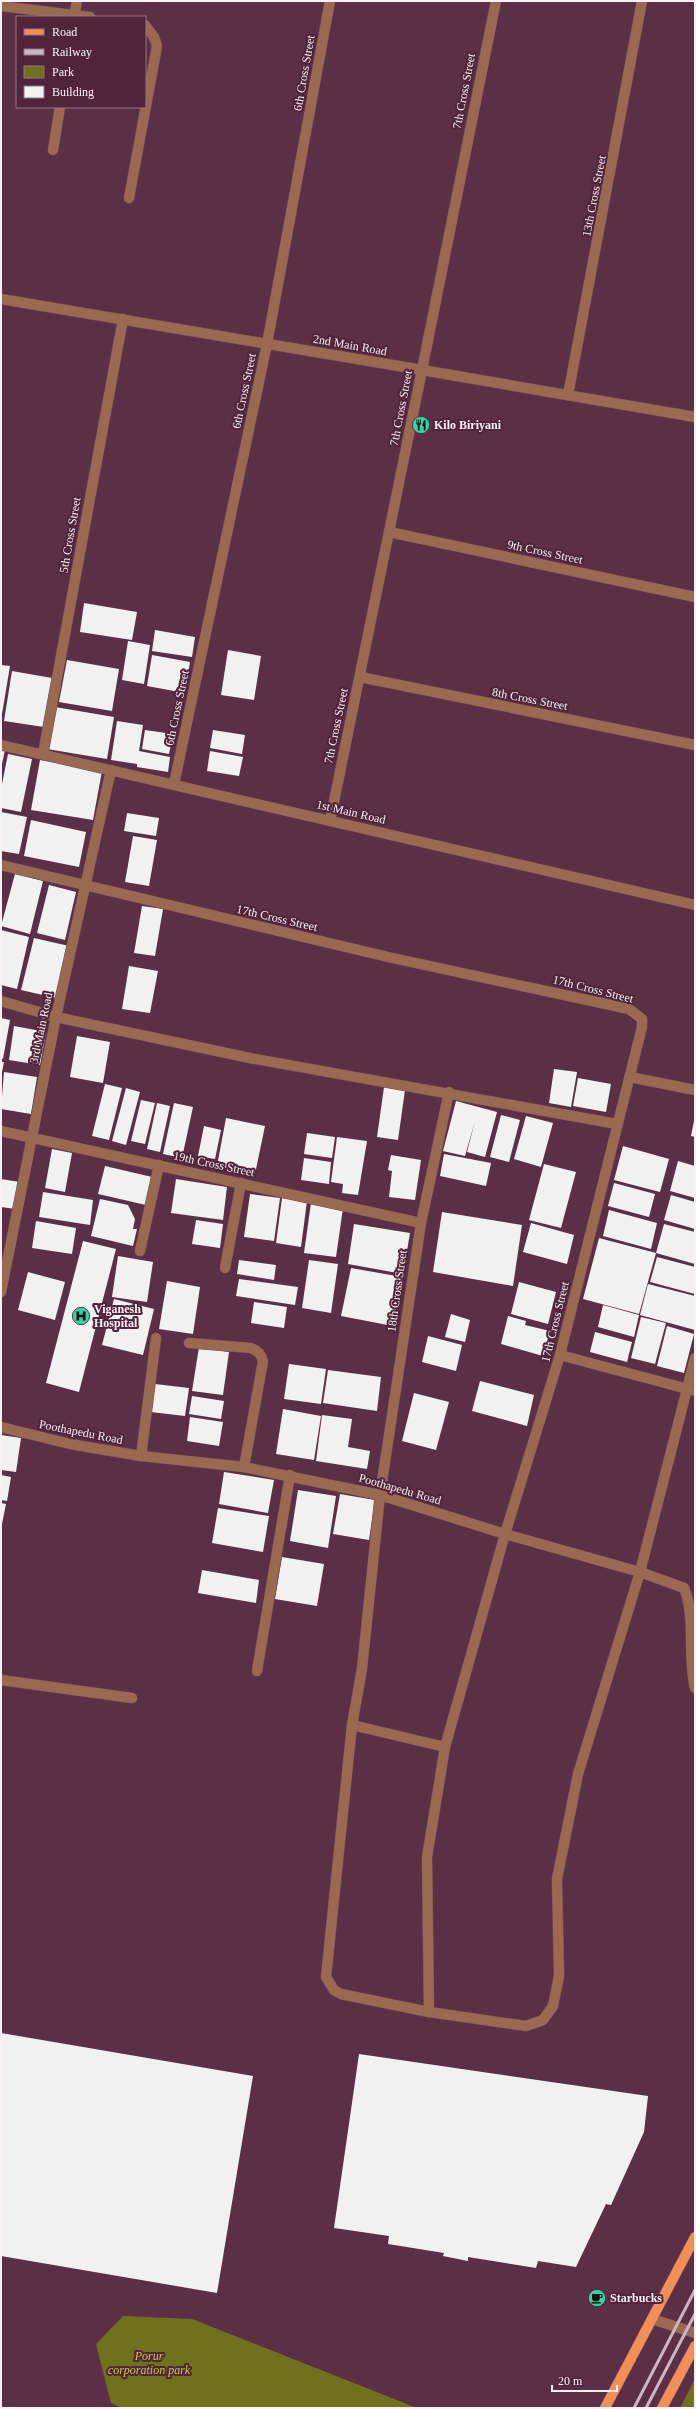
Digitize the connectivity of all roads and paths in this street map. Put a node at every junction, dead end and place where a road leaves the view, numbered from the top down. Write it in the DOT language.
graph roads {
  1 [pos="77,1"];
  2 [pos="330,1"];
  3 [pos="496,1"];
  4 [pos="642,1"];
  5 [pos="1,6"];
  6 [pos="75,16"];
  7 [pos="146,26"];
  8 [pos="146,106"];
  9 [pos="60,108"];
  10 [pos="146,108"];
  11 [pos="53,150"];
  12 [pos="129,198"];
  13 [pos="1,298"];
  14 [pos="123,319"];
  15 [pos="267,344"];
  16 [pos="422,370"];
  17 [pos="568,395"];
  18 [pos="695,417"];
  19 [pos="389,532"];
  20 [pos="695,597"];
  21 [pos="360,677"];
  22 [pos="1,745"];
  23 [pos="695,745"];
  24 [pos="43,754"];
  25 [pos="111,770"];
  26 [pos="174,784"];
  27 [pos="330,821"];
  28 [pos="1,865"];
  29 [pos="86,887"];
  30 [pos="695,905"];
  31 [pos="1,1001"];
  32 [pos="56,1017"];
  33 [pos="630,1077"];
  34 [pos="695,1090"];
  35 [pos="449,1092"];
  36 [pos="617,1124"];
  37 [pos="1,1131"];
  38 [pos="32,1137"];
  39 [pos="159,1165"];
  40 [pos="241,1183"];
  41 [pos="421,1223"];
  42 [pos="140,1251"];
  43 [pos="225,1268"];
  44 [pos="1,1292"];
  45 [pos="156,1338"];
  46 [pos="189,1343"];
  47 [pos="560,1355"];
  48 [pos="695,1358"];
  49 [pos="691,1390"];
  50 [pos="1,1427"];
  51 [pos="141,1456"];
  52 [pos="244,1467"];
  53 [pos="290,1475"];
  54 [pos="380,1495"];
  55 [pos="505,1534"];
  56 [pos="640,1572"];
  57 [pos="257,1671"];
  58 [pos="1,1680"];
  59 [pos="695,1688"];
  60 [pos="132,1698"];
  61 [pos="352,1725"];
  62 [pos="445,1747"];
  63 [pos="429,2012"];
  64 [pos="695,2237"];
  65 [pos="652,2319"];
  66 [pos="695,2333"];
  67 [pos="695,2346"];
  68 [pos="605,2408"];
  69 [pos="662,2408"];
  1 -- 6 [label="street"];
  2 -- 15 [label="street, 6th Cross Street"];
  3 -- 16 [label="street, 7th Cross Street"];
  4 -- 17 [label="street, 13th Cross Street"];
  5 -- 6 [label="street"];
  7 -- 8 [label="street"];
  9 -- 11 [label="street"];
  10 -- 12 [label="street"];
  13 -- 14 [label="street, 2nd Main Road"];
  14 -- 15 [label="street, 2nd Main Road"];
  14 -- 24 [label="street, 5th Cross Street"];
  15 -- 16 [label="street, 2nd Main Road"];
  15 -- 26 [label="street, 6th Cross Street"];
  16 -- 17 [label="street, 2nd Main Road"];
  16 -- 19 [label="street, 7th Cross Street"];
  17 -- 18 [label="street, 2nd Main Road"];
  19 -- 20 [label="street, 9th Cross Street"];
  19 -- 21 [label="street, 7th Cross Street"];
  21 -- 23 [label="street, 8th Cross Street"];
  21 -- 27 [label="street, 7th Cross Street"];
  22 -- 24 [label="street, 1st Main Road"];
  24 -- 25 [label="street, 1st Main Road"];
  25 -- 26 [label="street, 1st Main Road"];
  25 -- 29 [label="street, 3rd Main Road"];
  26 -- 27 [label="street, 1st Main Road"];
  27 -- 30 [label="street, 1st Main Road"];
  28 -- 29 [label="street"];
  29 -- 32 [label="street, 3rd Main Road"];
  29 -- 33 [label="street, 17th Cross Street"];
  31 -- 32 [label="street"];
  32 -- 35 [label="street"];
  32 -- 38 [label="street, 3rd Main Road"];
  33 -- 34 [label="street"];
  33 -- 36 [label="street, 17th Cross Street"];
  35 -- 36 [label="street"];
  35 -- 41 [label="street, 18th Cross Street"];
  36 -- 47 [label="street, 17th Cross Street"];
  37 -- 38 [label="street, 19th Cross Street"];
  38 -- 39 [label="street, 19th Cross Street"];
  38 -- 44 [label="street, 3rd Main Road"];
  39 -- 40 [label="street, 19th Cross Street"];
  39 -- 42 [label="street"];
  40 -- 41 [label="street, 19th Cross Street"];
  40 -- 43 [label="street"];
  41 -- 54 [label="street, 18th Cross Street"];
  45 -- 51 [label="street"];
  46 -- 52 [label="street"];
  47 -- 49 [label="street"];
  47 -- 55 [label="street, 17th Cross Street"];
  48 -- 49 [label="street, 18th Cross Street"];
  49 -- 56 [label="street, 18th Cross Street"];
  50 -- 51 [label="street, Poothapedu Road"];
  51 -- 52 [label="street, Poothapedu Road"];
  52 -- 53 [label="street, Poothapedu Road"];
  53 -- 54 [label="street, Poothapedu Road"];
  53 -- 57 [label="street"];
  54 -- 55 [label="street, Poothapedu Road"];
  54 -- 61 [label="street, 18th Cross Street"];
  55 -- 56 [label="street, Poothapedu Road"];
  55 -- 62 [label="street, 17th Cross Street"];
  56 -- 59 [label="street, Poothapedu Road"];
  56 -- 63 [label="street, 18th Cross Street"];
  58 -- 60 [label="street"];
  61 -- 62 [label="street"];
  61 -- 63 [label="street, 18th Cross Street"];
  62 -- 63 [label="street, 17th Cross Street"];
  64 -- 65 [label="main road"];
  65 -- 66 [label="street"];
  65 -- 68 [label="main road"];
  67 -- 69 [label="main road"];
}
